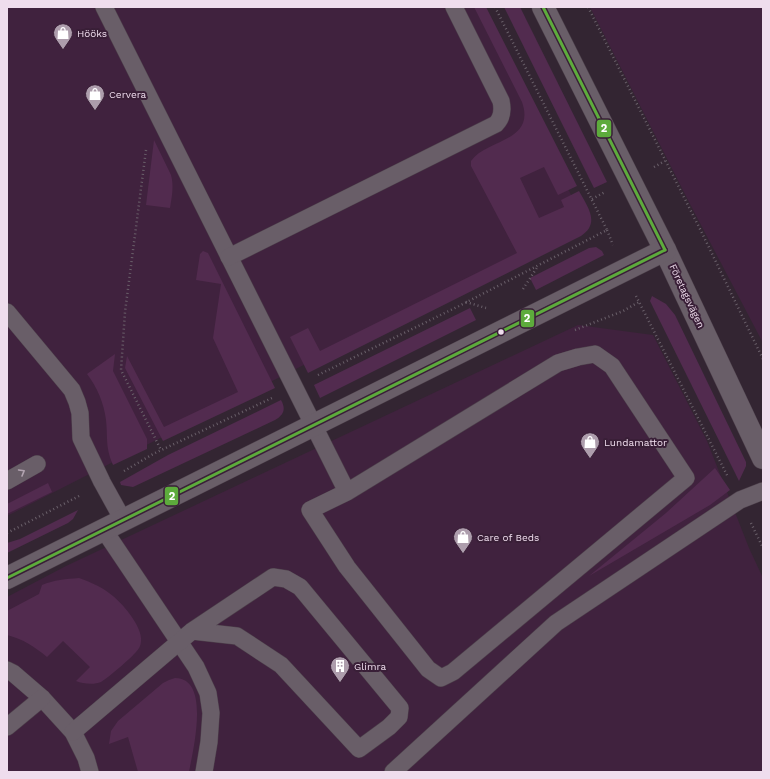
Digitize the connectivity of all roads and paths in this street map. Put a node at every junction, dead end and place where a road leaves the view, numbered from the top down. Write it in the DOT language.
graph roads {
  1 [pos="104,7"];
  2 [pos="454,7"];
  3 [pos="495,7"];
  4 [pos="543,7"];
  5 [pos="588,7"];
  6 [pos="145,143"];
  7 [pos="607,230"];
  8 [pos="666,250"];
  9 [pos="230,258"];
  10 [pos="538,265"];
  11 [pos="623,271"];
  12 [pos="523,291"];
  13 [pos="466,302"];
  14 [pos="639,302"];
  15 [pos="487,308"];
  16 [pos="7,312"];
  17 [pos="574,331"];
  18 [pos="763,359"];
  19 [pos="294,387"];
  20 [pos="314,426"];
  21 [pos="161,451"];
  22 [pos="763,458"];
  23 [pos="37,464"];
  24 [pos="7,481"];
  25 [pos="102,482"];
  26 [pos="763,491"];
  27 [pos="346,492"];
  28 [pos="740,500"];
  29 [pos="114,525"];
  30 [pos="7,533"];
  31 [pos="763,548"];
  32 [pos="7,578"];
  33 [pos="186,637"];
  34 [pos="7,670"];
  35 [pos="42,698"];
  36 [pos="7,727"];
  37 [pos="73,732"];
  38 [pos="90,772"];
  39 [pos="204,772"];
  40 [pos="393,772"];
  1 -- 9 [label="lane"];
  2 -- 9 [label="lane"];
  3 -- 7 [label="path"];
  4 -- 8 [label="street, Företagsvägen"];
  5 -- 18 [label="path"];
  6 -- 21 [label="path"];
  7 -- 10 [label="path"];
  7 -- 11 [label="path"];
  8 -- 11 [label="street"];
  8 -- 22 [label="street, Företagsvägen"];
  9 -- 19 [label="lane"];
  10 -- 12 [label="path"];
  10 -- 13 [label="path"];
  11 -- 14 [label="path"];
  11 -- 20 [label="street"];
  13 -- 15 [label="path"];
  13 -- 19 [label="path"];
  14 -- 17 [label="path"];
  14 -- 28 [label="path"];
  16 -- 25 [label="lane"];
  19 -- 20 [label="lane"];
  19 -- 21 [label="path"];
  20 -- 27 [label="lane"];
  20 -- 29 [label="street"];
  21 -- 25 [label="path"];
  24 -- 23 [label="lane, one-way"];
  25 -- 29 [label="lane"];
  25 -- 30 [label="path"];
  26 -- 28 [label="lane"];
  27 -- 27 [label="lane"];
  28 -- 31 [label="path"];
  28 -- 40 [label="lane"];
  29 -- 32 [label="street"];
  29 -- 33 [label="lane"];
  33 -- 33 [label="lane"];
  33 -- 37 [label="lane"];
  33 -- 39 [label="lane"];
  34 -- 35 [label="lane"];
  35 -- 36 [label="lane"];
  35 -- 37 [label="lane"];
  37 -- 38 [label="lane"];
}
